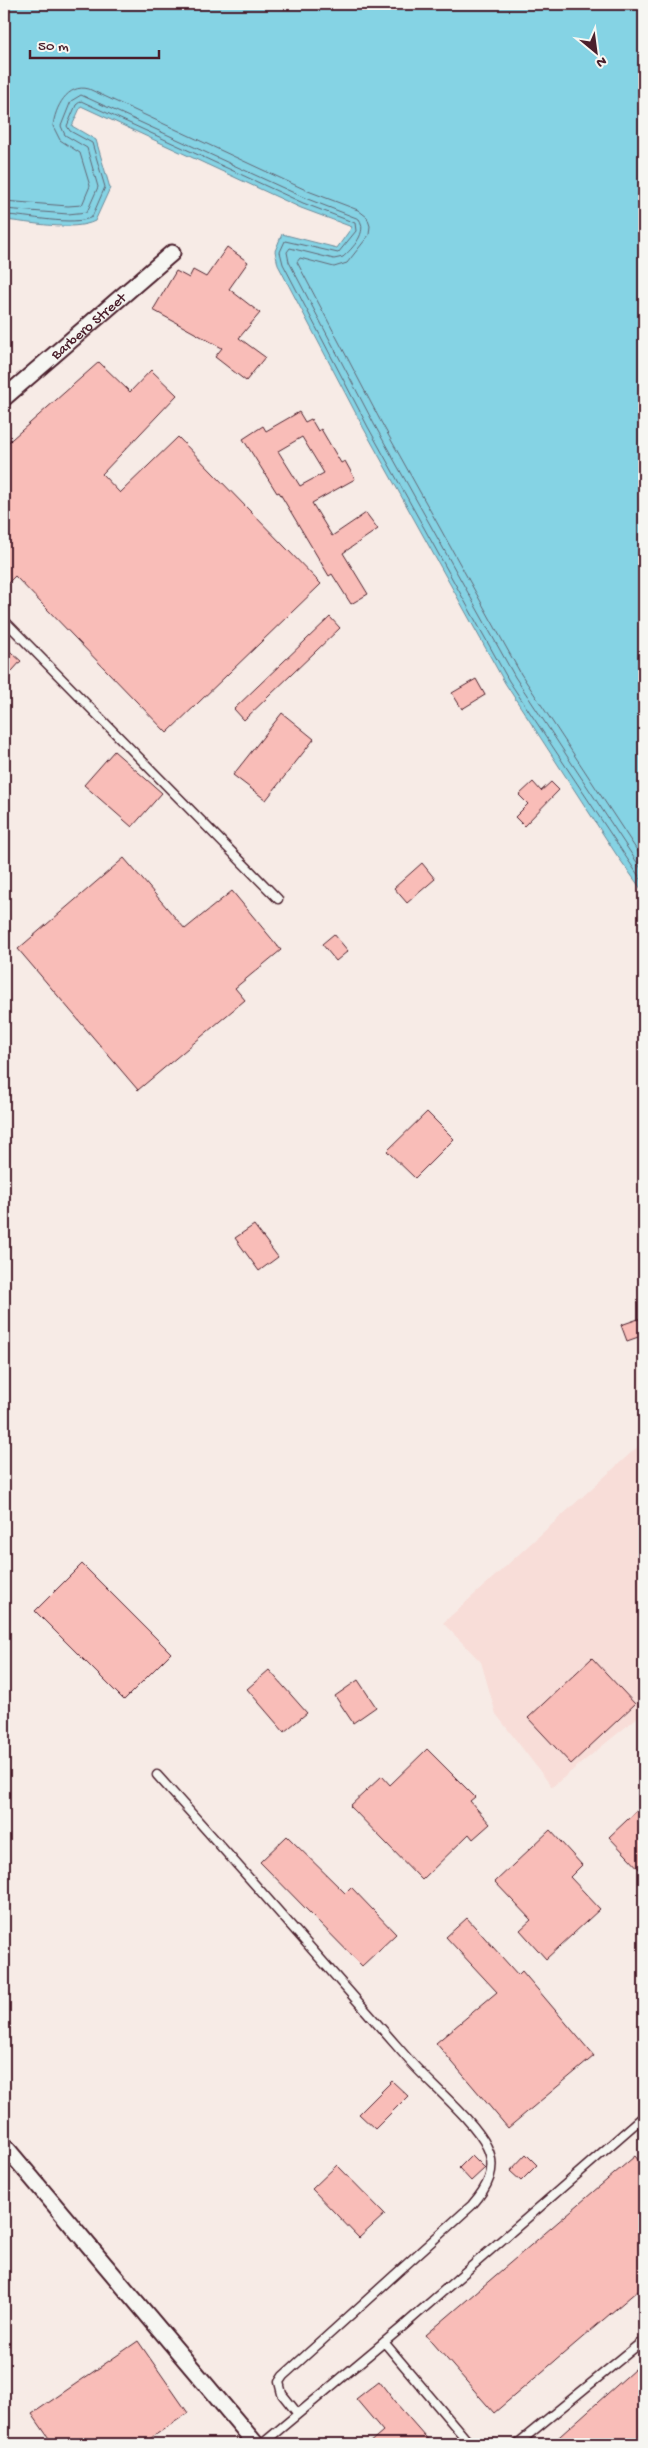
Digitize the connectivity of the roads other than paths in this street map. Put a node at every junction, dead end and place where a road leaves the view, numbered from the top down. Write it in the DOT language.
graph roads {
  1 [pos="172,252"];
  2 [pos="4,398"];
  3 [pos="4,620"];
  4 [pos="278,900"];
  5 [pos="157,1775"];
  6 [pos="644,2116"];
  7 [pos="4,2145"];
  8 [pos="644,2340"];
  9 [pos="384,2342"];
  10 [pos="298,2414"];
  11 [pos="256,2444"];
  12 [pos="262,2444"];
  13 [pos="470,2444"];
  14 [pos="517,2444"];
  1 -- 2 [label="street, Barbero Street"];
  3 -- 4 [label="lane"];
  5 -- 10 [label="lane"];
  6 -- 9 [label="lane"];
  7 -- 11 [label="street"];
  8 -- 14 [label="lane"];
  9 -- 10 [label="lane"];
  9 -- 13 [label="lane"];
  10 -- 12 [label="lane"];
}
